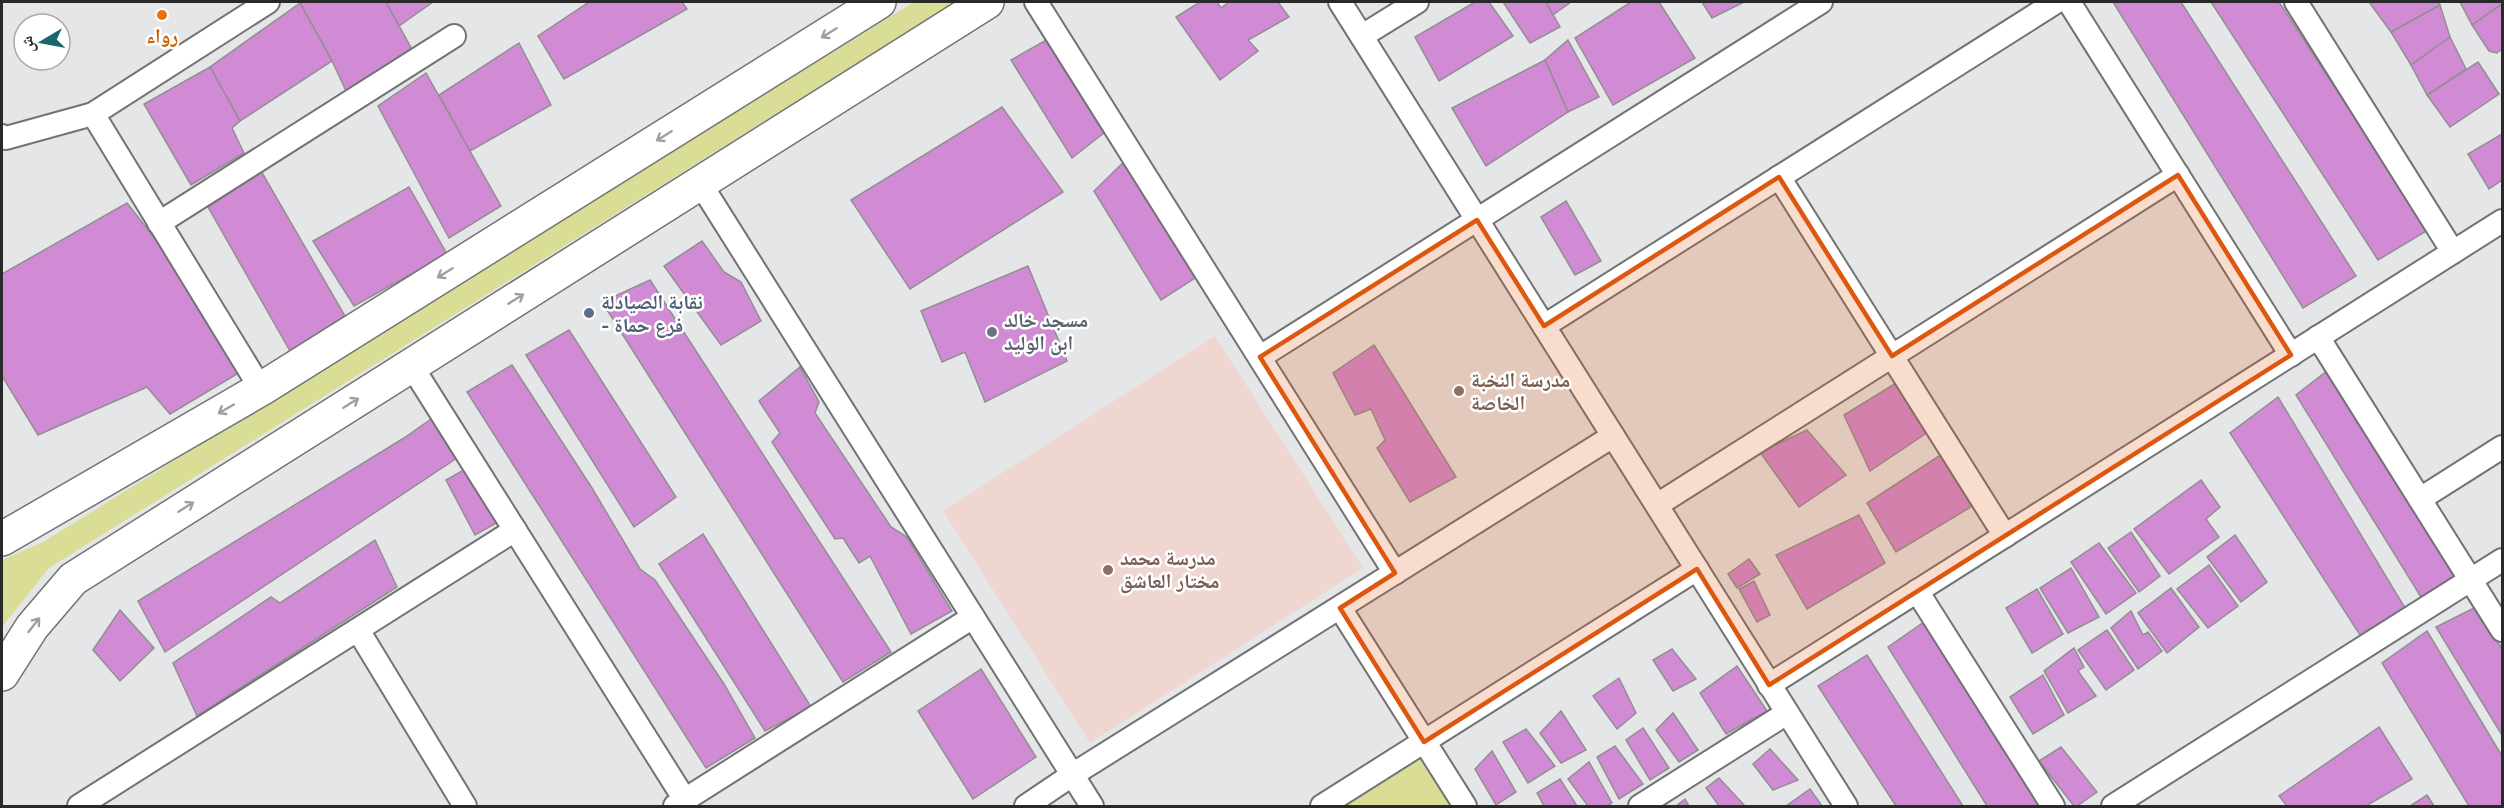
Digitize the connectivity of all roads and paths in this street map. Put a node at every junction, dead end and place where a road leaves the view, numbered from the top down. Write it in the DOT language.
graph roads {
  1 [pos="268,2"];
  2 [pos="879,2"];
  3 [pos="987,2"];
  4 [pos="1036,2"];
  5 [pos="1340,2"];
  6 [pos="1417,2"];
  7 [pos="1821,2"];
  8 [pos="2056,2"];
  9 [pos="2068,2"];
  10 [pos="2296,2"];
  11 [pos="454,36"];
  12 [pos="1362,36"];
  13 [pos="93,114"];
  14 [pos="2,136"];
  15 [pos="2178,175"];
  16 [pos="1779,177"];
  17 [pos="700,183"];
  18 [pos="1477,219"];
  19 [pos="2502,221"];
  20 [pos="159,223"];
  21 [pos="2453,252"];
  22 [pos="1544,326"];
  23 [pos="2318,337"];
  24 [pos="2291,355"];
  25 [pos="1892,356"];
  26 [pos="1260,357"];
  27 [pos="411,365"];
  28 [pos="261,389"];
  29 [pos="1613,436"];
  30 [pos="2502,447"];
  31 [pos="2420,499"];
  32 [pos="1657,506"];
  33 [pos="515,530"];
  34 [pos="2004,536"];
  35 [pos="2,539"];
  36 [pos="2502,560"];
  37 [pos="1697,569"];
  38 [pos="1395,573"];
  39 [pos="2471,580"];
  40 [pos="1917,591"];
  41 [pos="1340,608"];
  42 [pos="973,617"];
  43 [pos="358,630"];
  44 [pos="2502,630"];
  45 [pos="2,674"];
  46 [pos="1769,685"];
  47 [pos="1787,713"];
  48 [pos="1424,742"];
  49 [pos="1072,775"];
  50 [pos="680,803"];
  51 [pos="79,807"];
  52 [pos="465,807"];
  53 [pos="1026,807"];
  54 [pos="1092,807"];
  55 [pos="1322,807"];
  56 [pos="1465,807"];
  57 [pos="1640,807"];
  58 [pos="1846,807"];
  59 [pos="2053,807"];
  60 [pos="2113,807"];
  1 -- 13 [label="street"];
  2 -- 28 [label="main road, one-way"];
  3 -- 17 [label="main road"];
  4 -- 26 [label="street"];
  5 -- 12 [label="street"];
  6 -- 12 [label="street"];
  7 -- 18 [label="street"];
  8 -- 16 [label="street"];
  9 -- 15 [label="street"];
  10 -- 21 [label="street"];
  11 -- 20 [label="street"];
  12 -- 18 [label="street"];
  13 -- 14 [label="street"];
  13 -- 20 [label="street"];
  15 -- 24 [label="street"];
  15 -- 25 [label="street"];
  16 -- 22 [label="street"];
  16 -- 25 [label="street"];
  27 -- 17 [label="main road, one-way"];
  17 -- 42 [label="street"];
  18 -- 22 [label="street"];
  18 -- 26 [label="street"];
  19 -- 21 [label="street"];
  20 -- 28 [label="street"];
  21 -- 23 [label="street"];
  22 -- 29 [label="street"];
  23 -- 24 [label="street"];
  23 -- 31 [label="street"];
  24 -- 34 [label="street"];
  25 -- 32 [label="street"];
  25 -- 34 [label="street"];
  26 -- 38 [label="street"];
  27 -- 33 [label="street"];
  45 -- 27 [label="main road, one-way"];
  28 -- 35 [label="main road, one-way"];
  29 -- 32 [label="street"];
  29 -- 38 [label="street"];
  30 -- 31 [label="street"];
  31 -- 39 [label="street"];
  32 -- 37 [label="street"];
  33 -- 43 [label="street"];
  33 -- 50 [label="street"];
  34 -- 40 [label="street"];
  36 -- 39 [label="street"];
  37 -- 46 [label="street"];
  37 -- 48 [label="street"];
  38 -- 41 [label="street"];
  39 -- 44 [label="street"];
  39 -- 60 [label="street"];
  40 -- 46 [label="street"];
  40 -- 59 [label="street"];
  41 -- 48 [label="street"];
  41 -- 49 [label="street"];
  42 -- 49 [label="street"];
  42 -- 50 [label="street"];
  43 -- 51 [label="street"];
  43 -- 52 [label="street"];
  46 -- 47 [label="street"];
  47 -- 57 [label="street"];
  47 -- 58 [label="street"];
  48 -- 55 [label="street"];
  48 -- 56 [label="street"];
  49 -- 53 [label="street"];
  49 -- 54 [label="street"];
}
